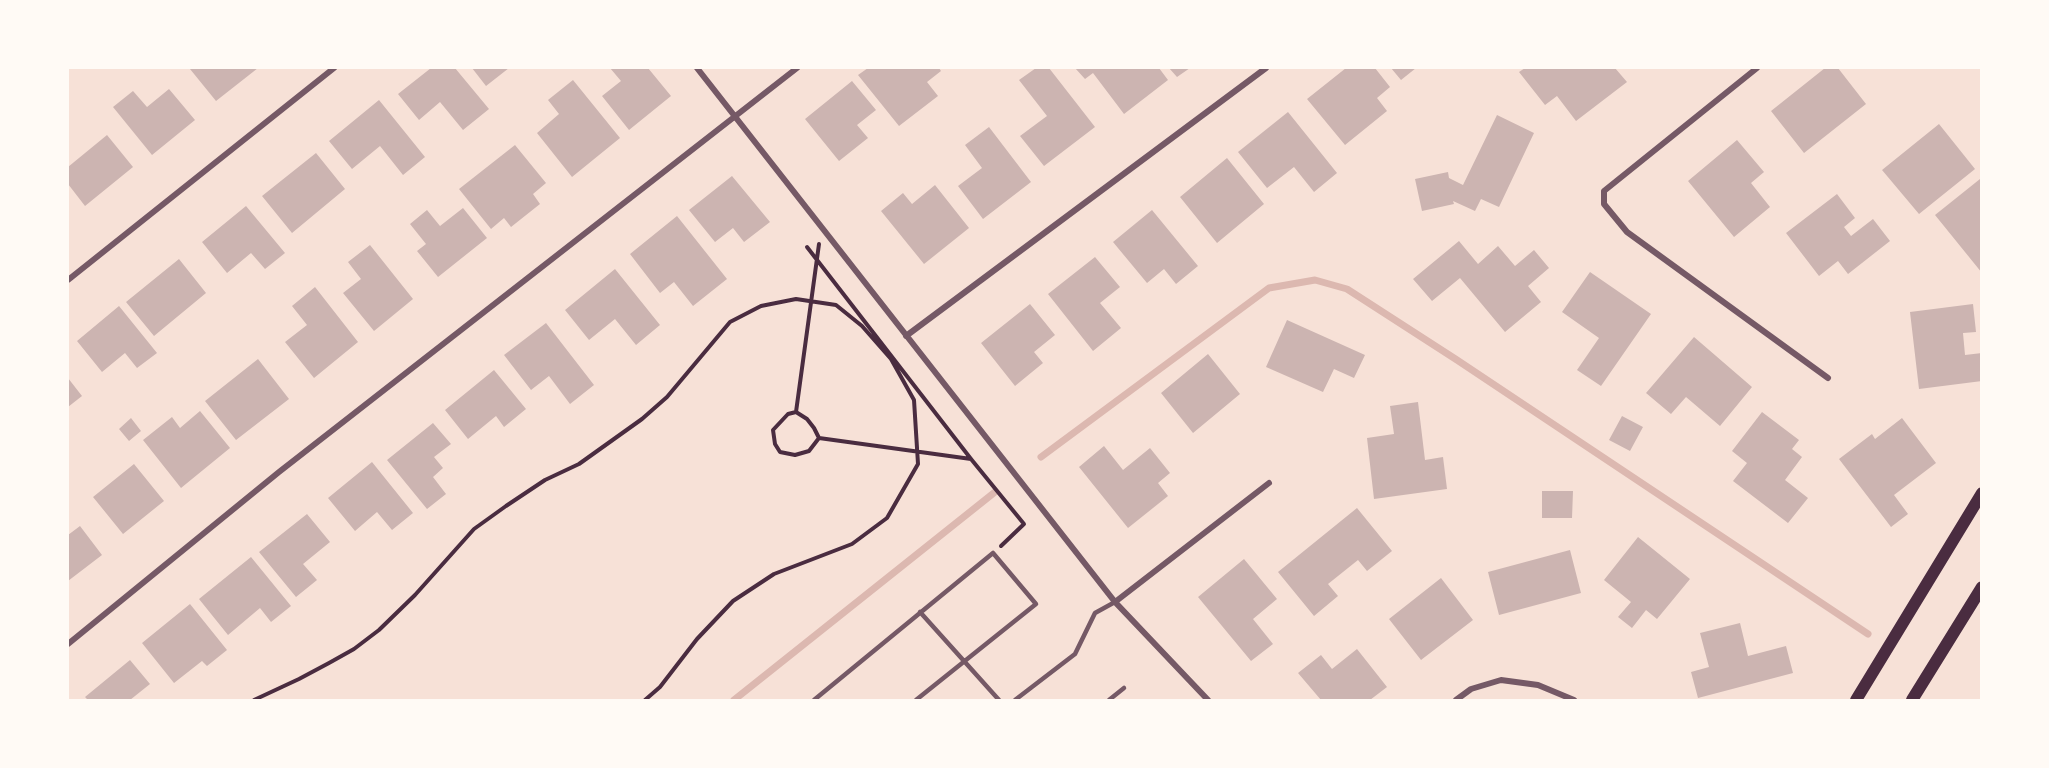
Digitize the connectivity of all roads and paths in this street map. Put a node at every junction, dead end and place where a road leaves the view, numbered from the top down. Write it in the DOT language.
graph roads {
  1 [pos="334,68"];
  2 [pos="697,68"];
  3 [pos="797,68"];
  4 [pos="1266,68"];
  5 [pos="1757,68"];
  6 [pos="734,117"];
  7 [pos="820,227"];
  8 [pos="807,247"];
  9 [pos="818,261"];
  10 [pos="68,280"];
  11 [pos="812,301"];
  12 [pos="906,336"];
  13 [pos="1828,378"];
  14 [pos="796,412"];
  15 [pos="819,438"];
  16 [pos="917,452"];
  17 [pos="971,459"];
  18 [pos="1269,483"];
  19 [pos="1982,493"];
  20 [pos="993,553"];
  21 [pos="1982,587"];
  22 [pos="1115,602"];
  23 [pos="920,612"];
  24 [pos="68,644"];
  25 [pos="964,661"];
  26 [pos="1124,688"];
  27 [pos="254,700"];
  28 [pos="645,700"];
  29 [pos="814,700"];
  30 [pos="916,700"];
  31 [pos="999,700"];
  32 [pos="1015,700"];
  33 [pos="1109,700"];
  34 [pos="1208,700"];
  35 [pos="1456,700"];
  36 [pos="1574,700"];
  37 [pos="1856,700"];
  38 [pos="1912,700"];
  1 -- 10 [label="street"];
  2 -- 6 [label="street"];
  3 -- 6 [label="street"];
  4 -- 12 [label="street"];
  5 -- 13 [label="street"];
  6 -- 7 [label="street"];
  6 -- 24 [label="street"];
  7 -- 9 [label="path"];
  7 -- 12 [label="street"];
  8 -- 9 [label="path"];
  9 -- 11 [label="path"];
  9 -- 17 [label="path"];
  11 -- 14 [label="path"];
  11 -- 16 [label="path"];
  11 -- 27 [label="path"];
  12 -- 22 [label="street"];
  14 -- 15 [label="path"];
  14 -- 15 [label="path"];
  15 -- 16 [label="path"];
  16 -- 17 [label="path"];
  16 -- 28 [label="path"];
  17 -- 20 [label="path"];
  18 -- 22 [label="street"];
  19 -- 37 [label="main road"];
  20 -- 23 [label="lane"];
  20 -- 25 [label="lane"];
  21 -- 38 [label="main road"];
  22 -- 32 [label="lane"];
  22 -- 34 [label="street"];
  23 -- 25 [label="lane"];
  23 -- 29 [label="lane"];
  25 -- 30 [label="lane"];
  25 -- 31 [label="lane"];
  26 -- 33 [label="lane"];
  35 -- 36 [label="street"];
}
